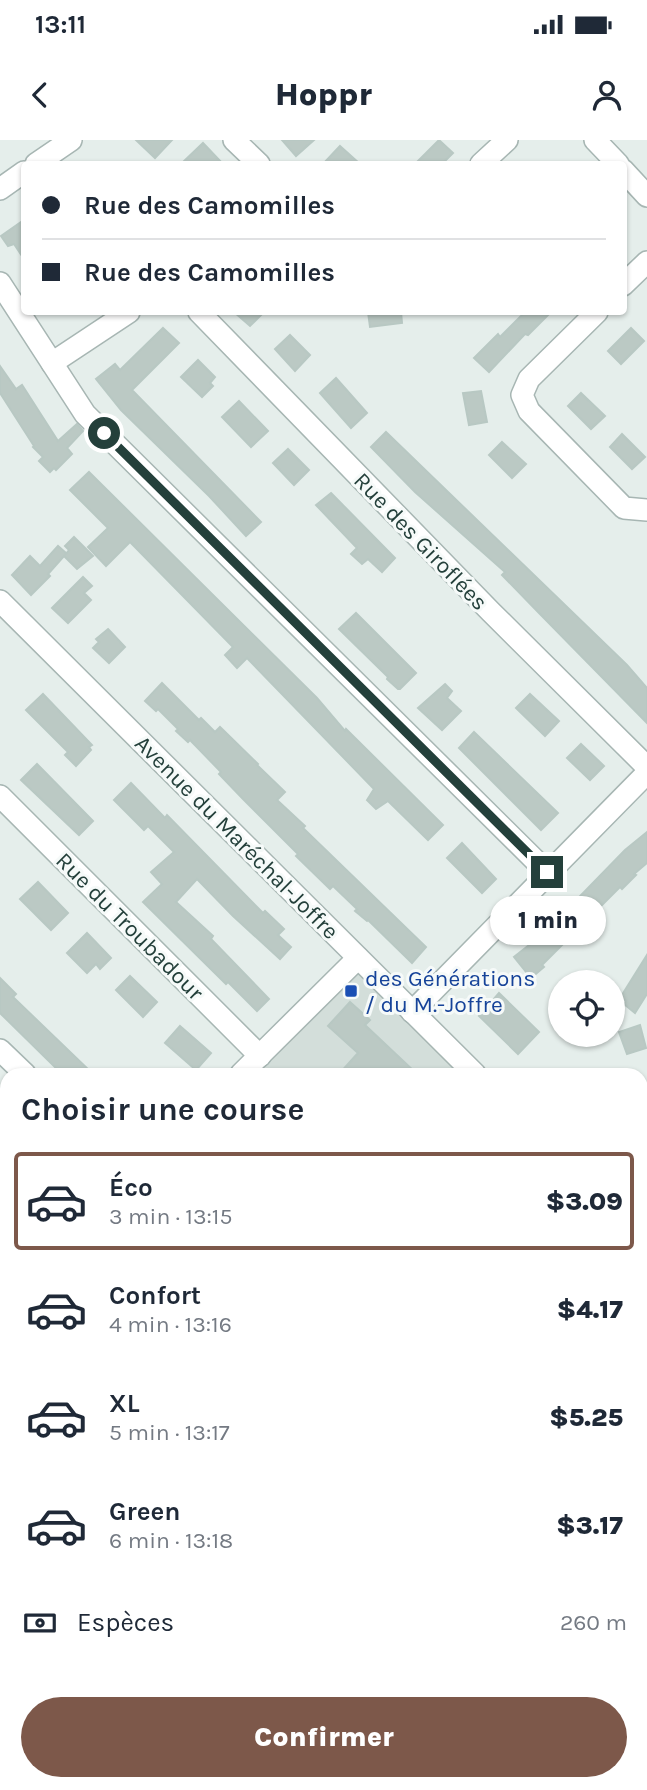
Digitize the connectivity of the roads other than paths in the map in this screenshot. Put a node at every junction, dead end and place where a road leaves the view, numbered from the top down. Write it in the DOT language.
graph roads {
  1 [pos="71,140"];
  2 [pos="234,140"];
  3 [pos="507,140"];
  4 [pos="595,140"];
  5 [pos="40,161"];
  6 [pos="256,161"];
  7 [pos="484,161"];
  8 [pos="615,161"];
  9 [pos="21,174"];
  10 [pos="627,174"];
  11 [pos="0,189"];
  12 [pos="647,195"];
  13 [pos="647,261"];
  14 [pos="627,281"];
  15 [pos="0,283"];
  16 [pos="125,315"];
  17 [pos="202,315"];
  18 [pos="594,315"];
  19 [pos="52,363"];
  20 [pos="647,510"];
  21 [pos="0,601"];
  22 [pos="647,767"];
  23 [pos="647,773"];
  24 [pos="0,796"];
  25 [pos="547,872"];
  26 [pos="358,958"];
  27 [pos="412,1012"];
  28 [pos="0,1050"];
  29 [pos="260,1056"];
  30 [pos="19,1068"];
  31 [pos="247,1068"];
  32 [pos="469,1068"];
  1 -- 5 [label="street"];
  2 -- 6 [label="street"];
  3 -- 7 [label="street"];
  4 -- 8 [label="street"];
  9 -- 11 [label="street"];
  10 -- 12 [label="street"];
  13 -- 14 [label="street"];
  15 -- 19 [label="street"];
  16 -- 19 [label="street"];
  17 -- 22 [label="street, Rue des Giroflées"];
  18 -- 20 [label="street"];
  19 -- 25 [label="street"];
  21 -- 26 [label="street, Avenue du Maréchal-Joffre"];
  23 -- 25 [label="street"];
  24 -- 29 [label="street, Rue du Troubadour"];
  25 -- 27 [label="street"];
  26 -- 27 [label="street, Avenue du Maréchal-Joffre"];
  26 -- 29 [label="street"];
  27 -- 32 [label="street, Avenue du Maréchal-Joffre"];
  28 -- 30 [label="street"];
  29 -- 31 [label="street"];
}
